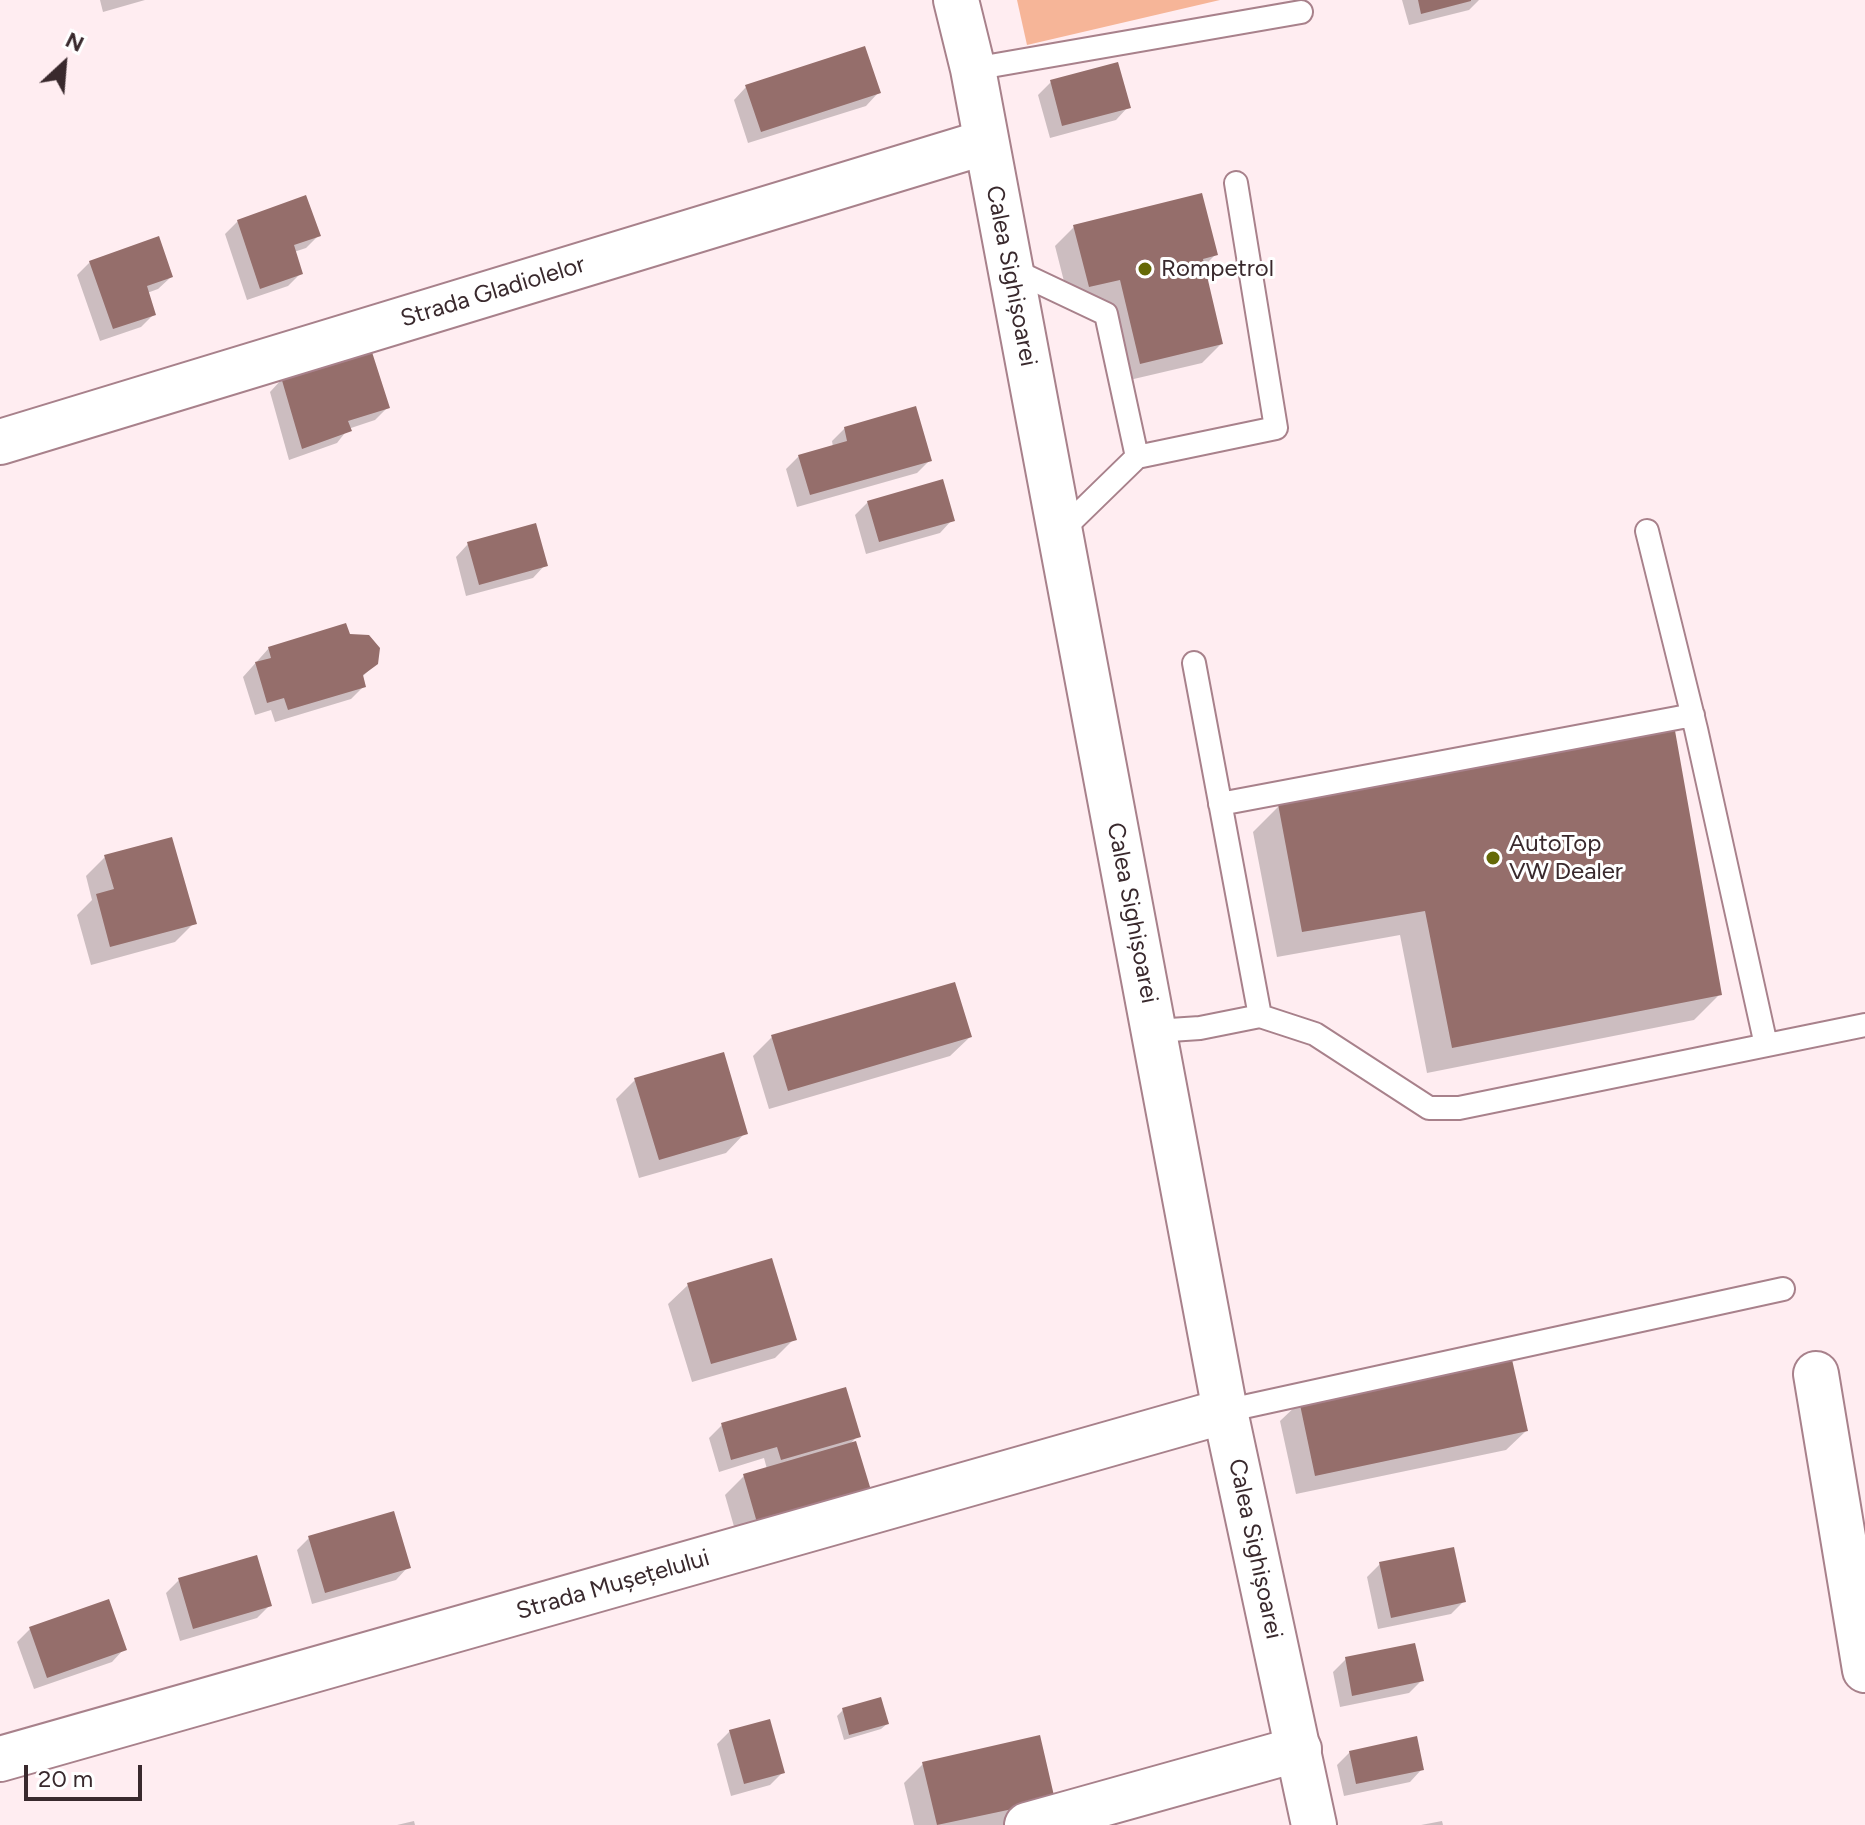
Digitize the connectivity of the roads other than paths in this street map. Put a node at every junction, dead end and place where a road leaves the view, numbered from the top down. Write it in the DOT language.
graph roads {
  1 [pos="956,0"];
  2 [pos="1301,12"];
  3 [pos="973,69"];
  4 [pos="986,142"];
  5 [pos="1236,183"];
  6 [pos="1010,268"];
  7 [pos="0,442"];
  8 [pos="1137,457"];
  9 [pos="1647,531"];
  10 [pos="1059,533"];
  11 [pos="1194,663"];
  12 [pos="1693,715"];
  13 [pos="1220,804"];
  14 [pos="1260,1016"];
  15 [pos="1865,1025"];
  16 [pos="1155,1031"];
  17 [pos="1766,1045"];
  18 [pos="1783,1289"];
  19 [pos="1816,1374"];
  20 [pos="1225,1411"];
  21 [pos="1865,1668"];
  22 [pos="1299,1749"];
  23 [pos="0,1759"];
  24 [pos="1027,1825"];
  25 [pos="1314,1825"];
  1 -- 3 [label="main road, Calea Sighișoarei"];
  2 -- 3 [label="lane"];
  3 -- 4 [label="main road, Calea Sighișoarei"];
  4 -- 6 [label="main road, Calea Sighișoarei"];
  4 -- 7 [label="main road, Strada Gladiolelor"];
  5 -- 8 [label="lane"];
  6 -- 8 [label="lane"];
  6 -- 10 [label="main road, Calea Sighișoarei"];
  8 -- 10 [label="lane"];
  9 -- 12 [label="lane"];
  10 -- 16 [label="main road, Calea Sighișoarei"];
  11 -- 13 [label="lane"];
  12 -- 13 [label="lane"];
  12 -- 17 [label="lane"];
  13 -- 14 [label="lane"];
  14 -- 16 [label="lane"];
  14 -- 17 [label="lane"];
  15 -- 17 [label="lane"];
  16 -- 20 [label="main road, Calea Sighișoarei"];
  18 -- 20 [label="lane"];
  19 -- 21 [label="main road"];
  20 -- 22 [label="main road, Calea Sighișoarei"];
  20 -- 23 [label="main road, Strada Mușețelului"];
  22 -- 24 [label="main road"];
  22 -- 25 [label="main road, Calea Sighișoarei"];
}
